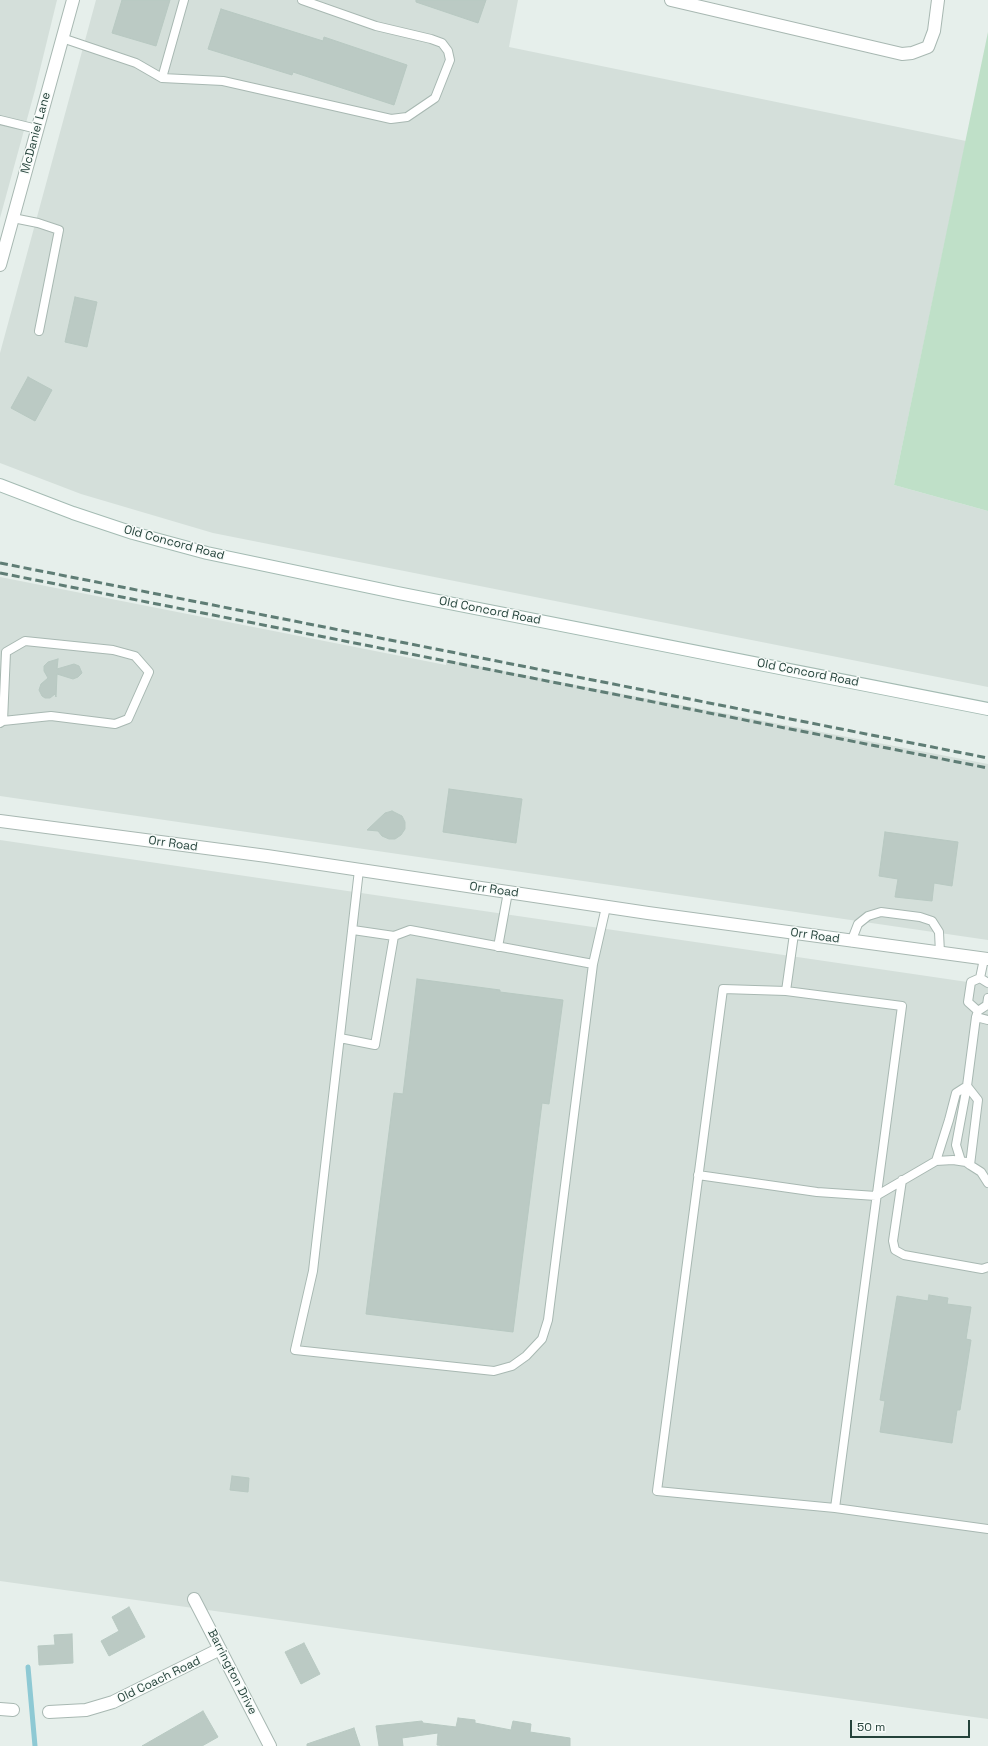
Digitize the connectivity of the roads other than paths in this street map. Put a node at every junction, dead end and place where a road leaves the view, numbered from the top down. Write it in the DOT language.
graph roads {
  1 [pos="73,0"];
  2 [pos="184,0"];
  3 [pos="302,0"];
  4 [pos="671,0"];
  5 [pos="938,0"];
  6 [pos="62,38"];
  7 [pos="162,78"];
  8 [pos="0,120"];
  9 [pos="37,129"];
  10 [pos="13,218"];
  11 [pos="0,266"];
  12 [pos="39,331"];
  13 [pos="0,485"];
  14 [pos="3,659"];
  15 [pos="988,709"];
  16 [pos="2,722"];
  17 [pos="0,820"];
  18 [pos="359,870"];
  19 [pos="508,892"];
  20 [pos="606,906"];
  21 [pos="352,930"];
  22 [pos="794,934"];
  23 [pos="394,936"];
  24 [pos="851,942"];
  25 [pos="498,947"];
  26 [pos="940,953"];
  27 [pos="986,959"];
  28 [pos="594,964"];
  29 [pos="980,978"];
  30 [pos="988,983"];
  31 [pos="786,991"];
  32 [pos="988,998"];
  33 [pos="977,1014"];
  34 [pos="988,1020"];
  35 [pos="340,1038"];
  36 [pos="967,1086"];
  37 [pos="936,1161"];
  38 [pos="961,1161"];
  39 [pos="970,1165"];
  40 [pos="698,1175"];
  41 [pos="902,1180"];
  42 [pos="988,1183"];
  43 [pos="876,1196"];
  44 [pos="988,1267"];
  45 [pos="835,1508"];
  46 [pos="988,1529"];
  47 [pos="194,1599"];
  48 [pos="220,1649"];
  49 [pos="0,1709"];
  50 [pos="14,1710"];
  51 [pos="49,1712"];
  52 [pos="270,1746"];
  1 -- 6 [label="street, McDaniel Lane"];
  2 -- 7 [label="lane"];
  3 -- 7 [label="lane"];
  4 -- 5 [label="street"];
  6 -- 7 [label="lane"];
  6 -- 9 [label="street, McDaniel Lane"];
  8 -- 9 [label="lane"];
  9 -- 10 [label="street, McDaniel Lane"];
  10 -- 11 [label="street, McDaniel Lane"];
  10 -- 12 [label="lane"];
  13 -- 15 [label="street, Old Concord Road"];
  14 -- 16 [label="lane"];
  14 -- 16 [label="lane"];
  17 -- 18 [label="street, Orr Road"];
  18 -- 19 [label="street, Orr Road"];
  18 -- 21 [label="lane"];
  19 -- 20 [label="street, Orr Road"];
  19 -- 25 [label="lane"];
  20 -- 22 [label="street, Orr Road"];
  20 -- 28 [label="lane"];
  21 -- 23 [label="lane"];
  21 -- 35 [label="lane"];
  22 -- 24 [label="street, Orr Road"];
  22 -- 31 [label="lane"];
  23 -- 25 [label="lane"];
  23 -- 35 [label="lane"];
  24 -- 26 [label="street, Orr Road"];
  24 -- 26 [label="lane"];
  25 -- 28 [label="lane"];
  26 -- 27 [label="street, Orr Road"];
  27 -- 29 [label="lane"];
  28 -- 35 [label="lane"];
  29 -- 30 [label="lane"];
  29 -- 33 [label="lane"];
  31 -- 40 [label="lane"];
  31 -- 43 [label="lane"];
  32 -- 33 [label="lane"];
  33 -- 34 [label="lane"];
  33 -- 36 [label="lane"];
  36 -- 37 [label="lane"];
  36 -- 38 [label="lane"];
  36 -- 39 [label="lane"];
  37 -- 38 [label="lane"];
  37 -- 41 [label="lane"];
  38 -- 39 [label="lane"];
  39 -- 42 [label="lane"];
  40 -- 43 [label="lane"];
  40 -- 45 [label="lane"];
  41 -- 43 [label="lane"];
  41 -- 44 [label="lane"];
  43 -- 45 [label="lane"];
  45 -- 46 [label="lane"];
  47 -- 48 [label="street, Barrington Drive"];
  48 -- 51 [label="street, Old Coach Road"];
  48 -- 52 [label="street, Barrington Drive"];
  49 -- 50 [label="street"];
}
